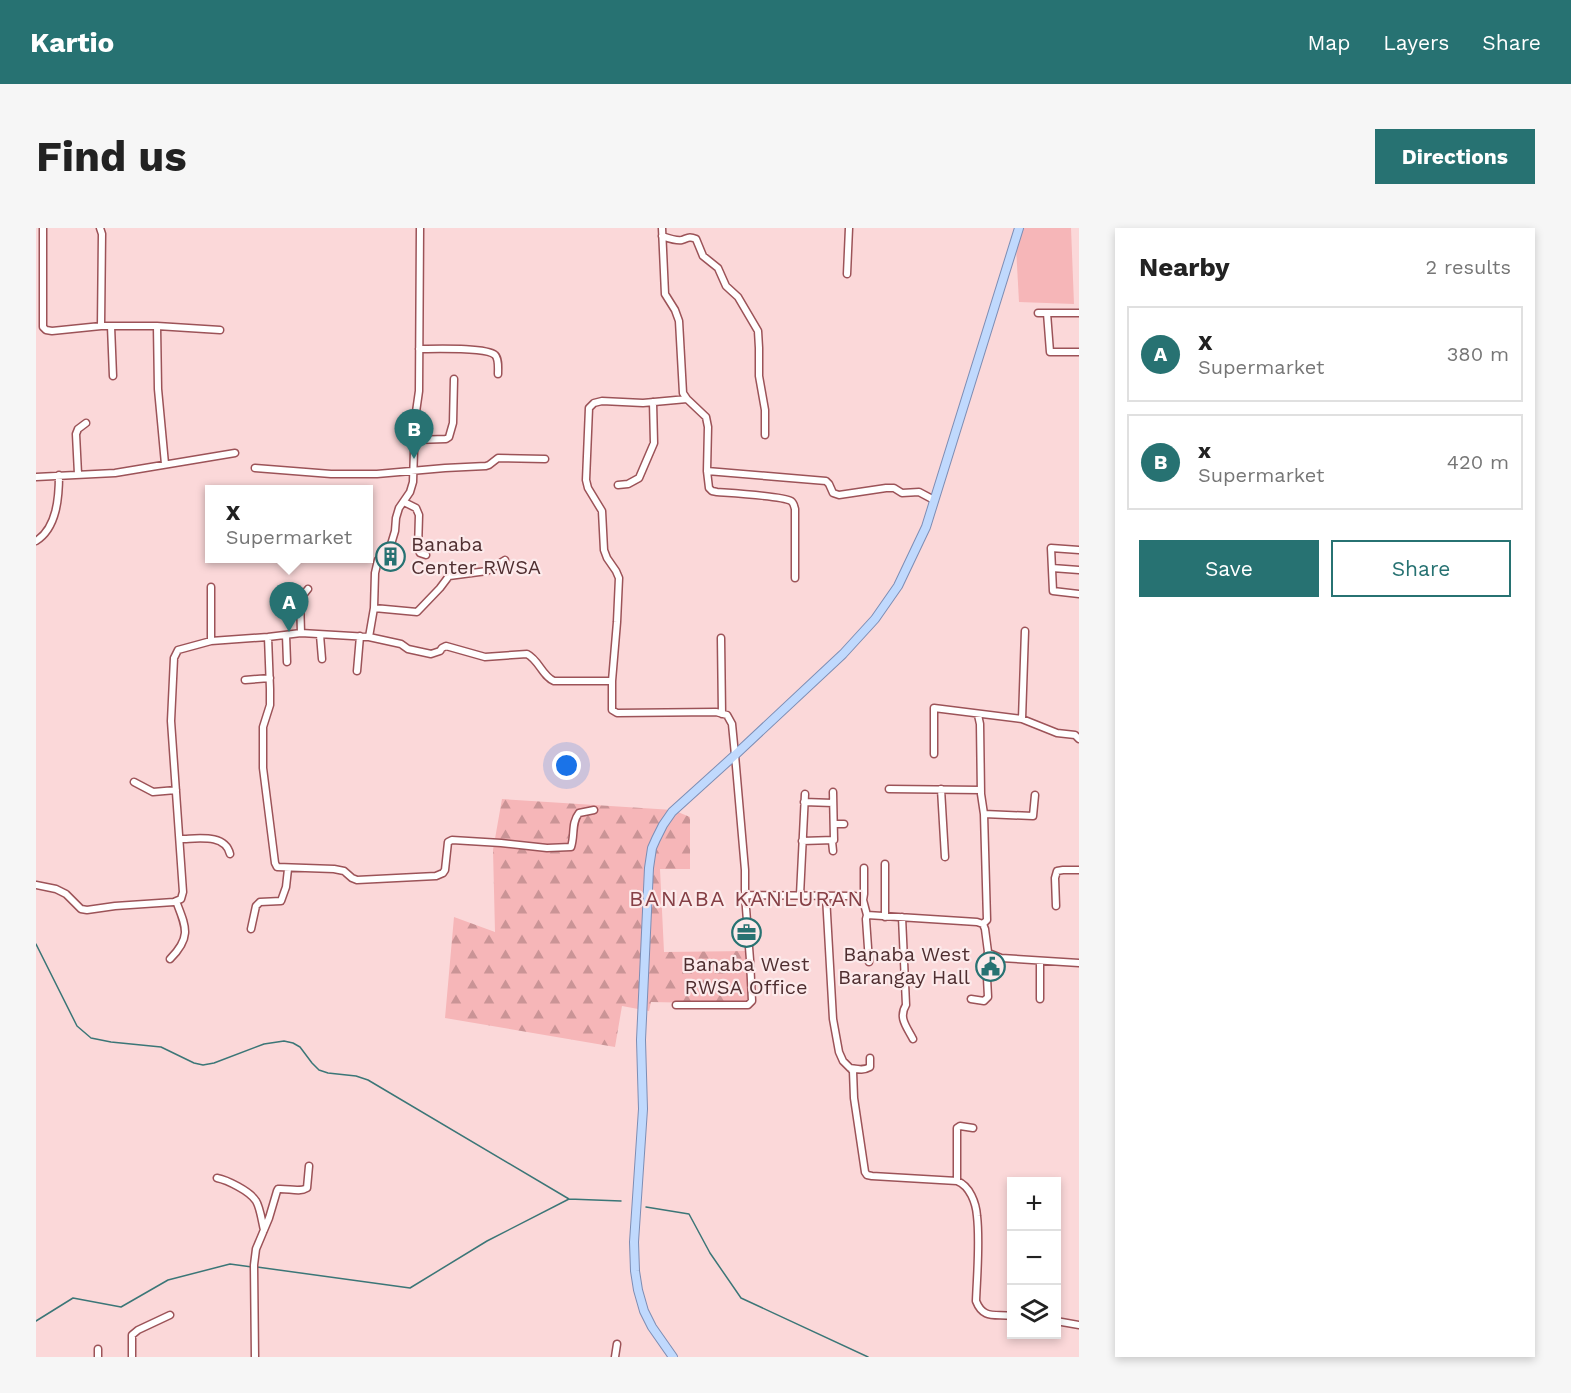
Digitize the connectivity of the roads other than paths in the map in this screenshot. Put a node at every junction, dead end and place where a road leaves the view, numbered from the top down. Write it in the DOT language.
graph roads {
  1 [pos="43,228"];
  2 [pos="100,228"];
  3 [pos="420,228"];
  4 [pos="662,228"];
  5 [pos="849,228"];
  6 [pos="1019,228"];
  7 [pos="662,236"];
  8 [pos="847,274"];
  9 [pos="1038,313"];
  10 [pos="1047,313"];
  11 [pos="1079,313"];
  12 [pos="101,326"];
  13 [pos="111,326"];
  14 [pos="157,326"];
  15 [pos="220,330"];
  16 [pos="419,348"];
  17 [pos="1079,352"];
  18 [pos="498,374"];
  19 [pos="113,376"];
  20 [pos="454,379"];
  21 [pos="687,399"];
  22 [pos="653,402"];
  23 [pos="86,423"];
  24 [pos="765,435"];
  25 [pos="414,440"];
  26 [pos="235,453"];
  27 [pos="545,459"];
  28 [pos="165,464"];
  29 [pos="255,468"];
  30 [pos="412,471"];
  31 [pos="707,471"];
  32 [pos="78,474"];
  33 [pos="59,475"];
  34 [pos="36,477"];
  35 [pos="618,485"];
  36 [pos="934,500"];
  37 [pos="404,502"];
  38 [pos="36,541"];
  39 [pos="1079,550"];
  40 [pos="426,555"];
  41 [pos="505,560"];
  42 [pos="1052,568"];
  43 [pos="1079,570"];
  44 [pos="795,578"];
  45 [pos="211,587"];
  46 [pos="308,588"];
  47 [pos="1079,594"];
  48 [pos="374,608"];
  49 [pos="1025,631"];
  50 [pos="301,633"];
  51 [pos="286,634"];
  52 [pos="320,635"];
  53 [pos="360,636"];
  54 [pos="268,637"];
  55 [pos="369,637"];
  56 [pos="721,638"];
  57 [pos="211,641"];
  58 [pos="322,659"];
  59 [pos="287,662"];
  60 [pos="357,671"];
  61 [pos="270,678"];
  62 [pos="245,680"];
  63 [pos="612,681"];
  64 [pos="722,714"];
  65 [pos="978,714"];
  66 [pos="1022,719"];
  67 [pos="1079,739"];
  68 [pos="934,754"];
  69 [pos="735,755"];
  70 [pos="134,782"];
  71 [pos="889,789"];
  72 [pos="941,789"];
  73 [pos="176,790"];
  74 [pos="981,790"];
  75 [pos="833,792"];
  76 [pos="805,794"];
  77 [pos="1035,795"];
  78 [pos="804,802"];
  79 [pos="833,803"];
  80 [pos="594,810"];
  81 [pos="984,814"];
  82 [pos="834,824"];
  83 [pos="844,824"];
  84 [pos="180,838"];
  85 [pos="802,841"];
  86 [pos="832,841"];
  87 [pos="833,851"];
  88 [pos="230,854"];
  89 [pos="945,857"];
  90 [pos="885,864"];
  91 [pos="288,868"];
  92 [pos="864,868"];
  93 [pos="1079,870"];
  94 [pos="36,885"];
  95 [pos="800,895"];
  96 [pos="745,896"];
  97 [pos="826,896"];
  98 [pos="863,900"];
  99 [pos="176,902"];
  100 [pos="1056,906"];
  101 [pos="867,915"];
  102 [pos="885,917"];
  103 [pos="902,917"];
  104 [pos="983,924"];
  105 [pos="251,929"];
  106 [pos="988,952"];
  107 [pos="170,958"];
  108 [pos="1040,961"];
  109 [pos="869,962"];
  110 [pos="1079,963"];
  111 [pos="971,999"];
  112 [pos="1040,999"];
  113 [pos="676,1005"];
  114 [pos="913,1039"];
  115 [pos="870,1058"];
  116 [pos="849,1068"];
  117 [pos="973,1128"];
  118 [pos="309,1166"];
  119 [pos="217,1178"];
  120 [pos="957,1181"];
  121 [pos="264,1230"];
  122 [pos="170,1315"];
  123 [pos="1007,1316"];
  124 [pos="1061,1322"];
  125 [pos="1079,1324"];
  126 [pos="617,1344"];
  127 [pos="98,1349"];
  128 [pos="98,1357"];
  129 [pos="132,1357"];
  130 [pos="255,1357"];
  131 [pos="615,1357"];
  132 [pos="673,1357"];
  1 -- 12 [label="street"];
  2 -- 12 [label="street"];
  3 -- 16 [label="street"];
  4 -- 7 [label="street"];
  5 -- 8 [label="street"];
  6 -- 36 [label="main road"];
  7 -- 21 [label="street"];
  7 -- 24 [label="street"];
  9 -- 10 [label="street"];
  10 -- 11 [label="street"];
  10 -- 17 [label="street"];
  12 -- 13 [label="street"];
  13 -- 14 [label="street"];
  13 -- 19 [label="street"];
  14 -- 15 [label="street"];
  14 -- 28 [label="street"];
  16 -- 18 [label="street"];
  16 -- 25 [label="street"];
  20 -- 25 [label="street"];
  21 -- 22 [label="street"];
  21 -- 31 [label="street"];
  22 -- 35 [label="street"];
  22 -- 63 [label="street"];
  23 -- 32 [label="street"];
  25 -- 30 [label="street"];
  26 -- 28 [label="street"];
  27 -- 30 [label="street"];
  28 -- 32 [label="street"];
  29 -- 30 [label="street"];
  30 -- 37 [label="street"];
  31 -- 36 [label="street"];
  31 -- 44 [label="street"];
  32 -- 33 [label="street"];
  33 -- 34 [label="street"];
  33 -- 38 [label="street"];
  36 -- 69 [label="main road"];
  37 -- 40 [label="street"];
  37 -- 48 [label="street"];
  39 -- 42 [label="street"];
  41 -- 48 [label="street"];
  42 -- 43 [label="street"];
  42 -- 47 [label="street"];
  45 -- 57 [label="street"];
  46 -- 50 [label="street"];
  48 -- 55 [label="street"];
  49 -- 66 [label="street"];
  50 -- 51 [label="street"];
  50 -- 52 [label="street"];
  51 -- 54 [label="street"];
  51 -- 59 [label="street"];
  52 -- 53 [label="street"];
  52 -- 58 [label="street"];
  53 -- 55 [label="street"];
  53 -- 60 [label="street"];
  54 -- 57 [label="street"];
  54 -- 61 [label="street"];
  55 -- 63 [label="street"];
  56 -- 64 [label="street"];
  57 -- 73 [label="street"];
  61 -- 62 [label="street"];
  61 -- 91 [label="street"];
  63 -- 64 [label="street"];
  64 -- 69 [label="street"];
  65 -- 66 [label="street"];
  65 -- 68 [label="street"];
  65 -- 74 [label="street"];
  66 -- 67 [label="street"];
  69 -- 96 [label="street"];
  69 -- 132 [label="main road"];
  70 -- 73 [label="street"];
  71 -- 72 [label="street"];
  72 -- 74 [label="street"];
  72 -- 89 [label="street"];
  73 -- 84 [label="street"];
  74 -- 81 [label="street"];
  75 -- 79 [label="street"];
  76 -- 78 [label="street"];
  77 -- 81 [label="street"];
  78 -- 79 [label="street"];
  78 -- 85 [label="street"];
  79 -- 82 [label="street"];
  80 -- 91 [label="street"];
  81 -- 104 [label="street"];
  82 -- 83 [label="street"];
  82 -- 86 [label="street"];
  84 -- 88 [label="street"];
  84 -- 99 [label="street"];
  85 -- 86 [label="street"];
  85 -- 95 [label="street"];
  86 -- 87 [label="street"];
  90 -- 102 [label="street"];
  91 -- 105 [label="street"];
  92 -- 98 [label="street"];
  93 -- 100 [label="street"];
  94 -- 99 [label="street"];
  95 -- 96 [label="street"];
  95 -- 97 [label="street"];
  96 -- 113 [label="street"];
  97 -- 98 [label="street"];
  97 -- 116 [label="street"];
  98 -- 101 [label="street"];
  99 -- 107 [label="street"];
  101 -- 102 [label="street"];
  101 -- 109 [label="street"];
  102 -- 103 [label="street"];
  103 -- 104 [label="street"];
  103 -- 114 [label="street"];
  104 -- 106 [label="street"];
  106 -- 108 [label="street"];
  106 -- 111 [label="street"];
  108 -- 110 [label="street"];
  108 -- 112 [label="street"];
  115 -- 116 [label="street"];
  116 -- 120 [label="street"];
  117 -- 120 [label="street"];
  118 -- 121 [label="street"];
  119 -- 121 [label="street"];
  120 -- 123 [label="street"];
  121 -- 130 [label="street"];
  122 -- 129 [label="street"];
  124 -- 125 [label="street"];
  126 -- 131 [label="street"];
  127 -- 128 [label="street"];
}
